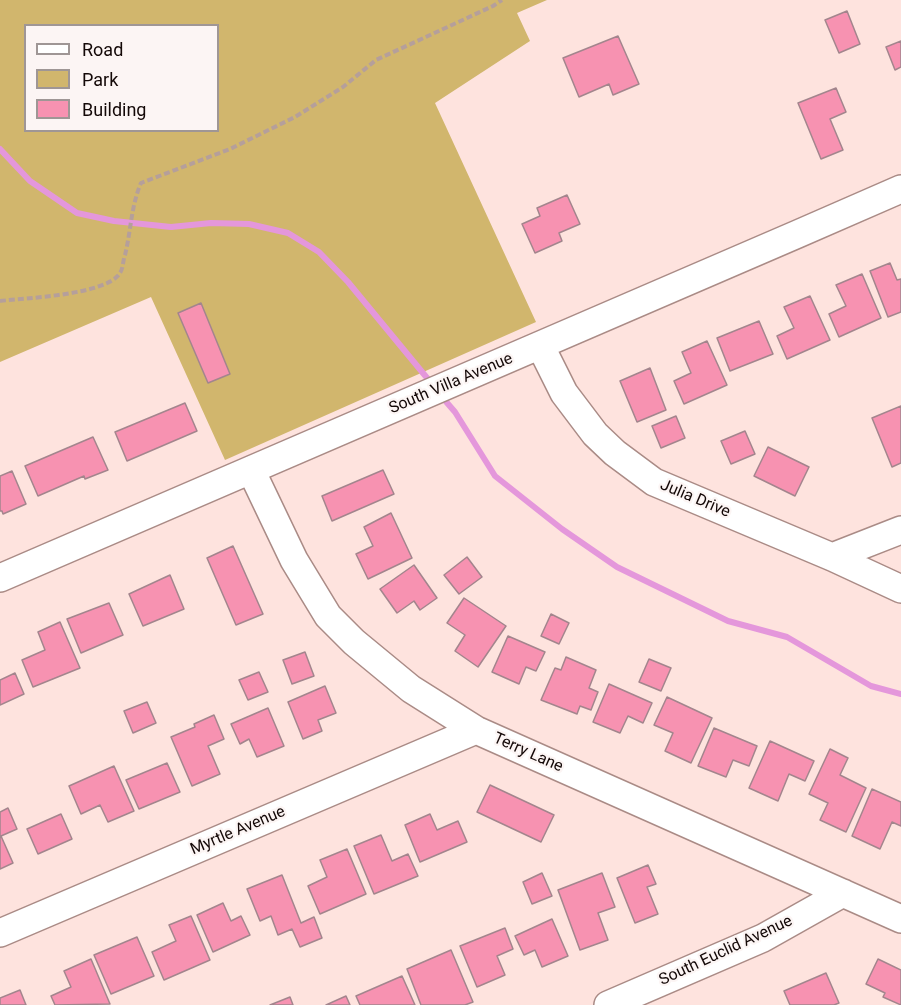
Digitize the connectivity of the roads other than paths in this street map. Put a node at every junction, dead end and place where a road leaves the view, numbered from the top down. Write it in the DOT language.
graph roads {
  1 [pos="901,189"];
  2 [pos="541,347"];
  3 [pos="251,470"];
  4 [pos="901,530"];
  5 [pos="832,557"];
  6 [pos="0,578"];
  7 [pos="901,589"];
  8 [pos="477,730"];
  9 [pos="843,893"];
  10 [pos="901,919"];
  11 [pos="0,933"];
  12 [pos="608,1005"];
  1 -- 2 [label="street, South Villa Avenue"];
  2 -- 3 [label="street, South Villa Avenue"];
  2 -- 5 [label="street, Julia Drive"];
  3 -- 6 [label="street, South Villa Avenue"];
  3 -- 8 [label="street, Terry Lane"];
  4 -- 5 [label="street"];
  5 -- 7 [label="street, Julia Drive"];
  8 -- 9 [label="street, Terry Lane"];
  8 -- 11 [label="street, Myrtle Avenue"];
  9 -- 10 [label="street, Terry Lane"];
  9 -- 12 [label="street, South Euclid Avenue"];
}
